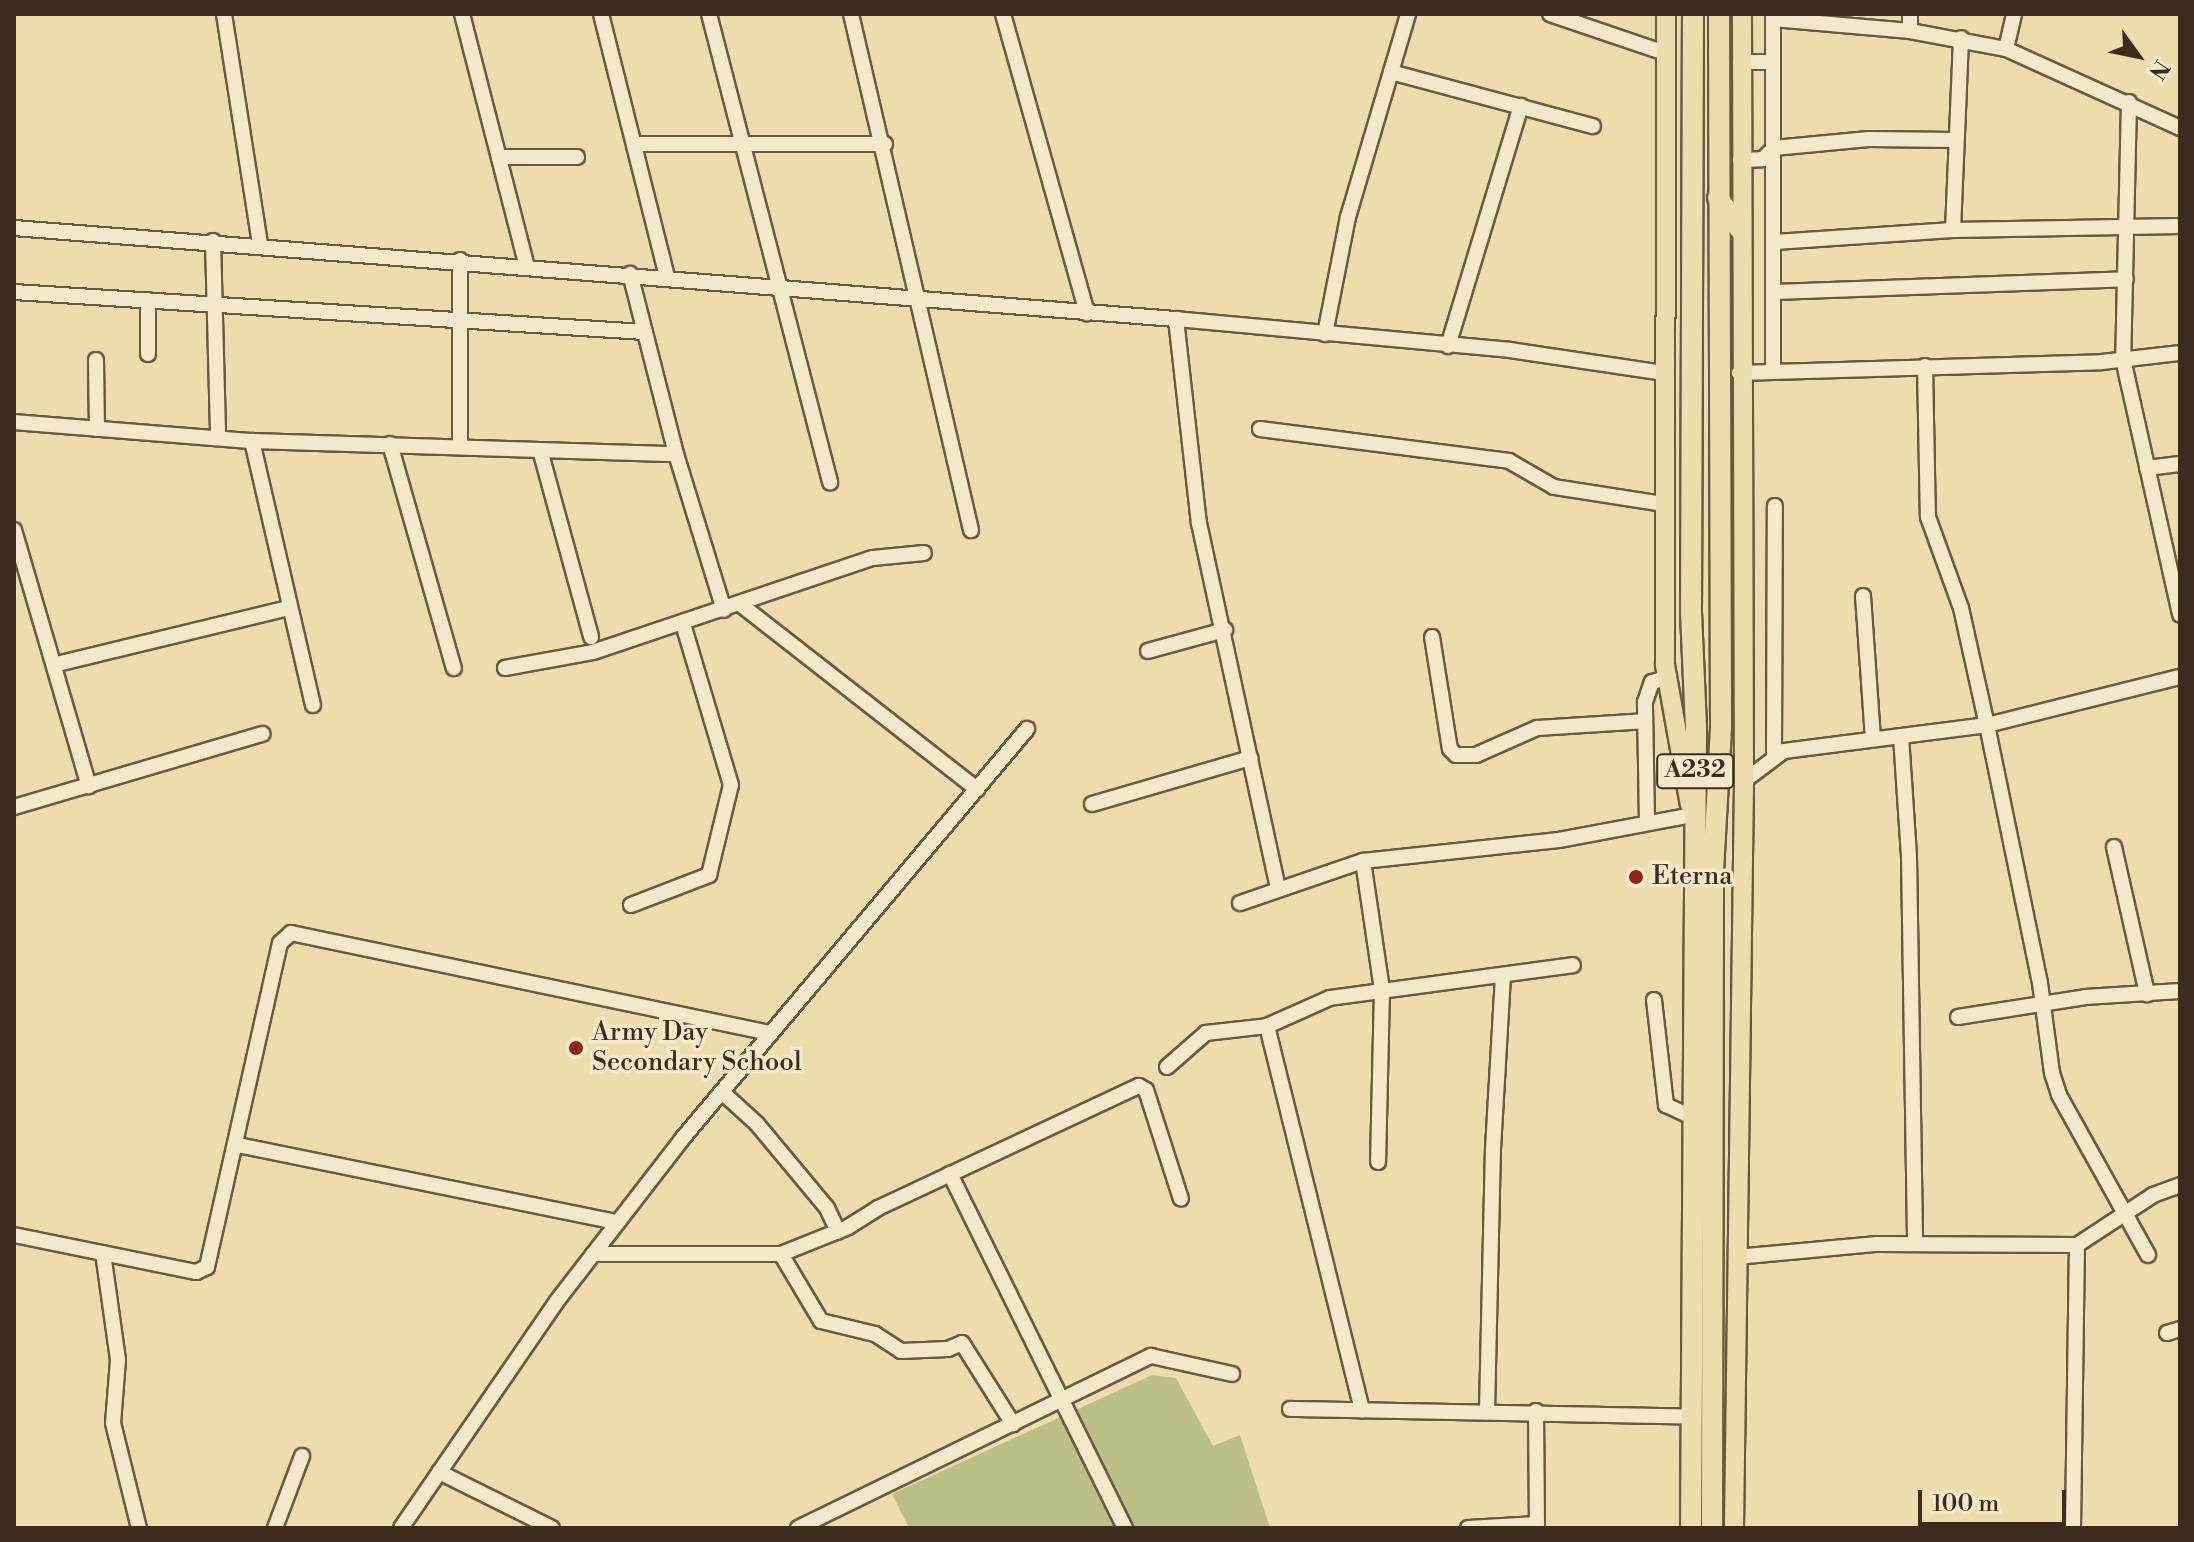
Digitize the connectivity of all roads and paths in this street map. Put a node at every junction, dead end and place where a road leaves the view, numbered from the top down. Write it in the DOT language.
graph roads {
  1 [pos="224,14"];
  2 [pos="462,14"];
  3 [pos="601,14"];
  4 [pos="709,14"];
  5 [pos="851,14"];
  6 [pos="1003,14"];
  7 [pos="1408,14"];
  8 [pos="1553,14"];
  9 [pos="1666,14"];
  10 [pos="1693,14"];
  11 [pos="1719,14"];
  12 [pos="1742,14"];
  13 [pos="1910,14"];
  14 [pos="2014,14"];
  15 [pos="1773,16"];
  16 [pos="1910,31"];
  17 [pos="1961,38"];
  18 [pos="2006,49"];
  19 [pos="1665,53"];
  20 [pos="1740,62"];
  21 [pos="1773,62"];
  22 [pos="1391,72"];
  23 [pos="2129,102"];
  24 [pos="1521,106"];
  25 [pos="1593,126"];
  26 [pos="2180,128"];
  27 [pos="1955,140"];
  28 [pos="743,143"];
  29 [pos="634,144"];
  30 [pos="885,144"];
  31 [pos="1774,148"];
  32 [pos="499,157"];
  33 [pos="577,157"];
  34 [pos="1740,160"];
  35 [pos="1718,198"];
  36 [pos="2180,226"];
  37 [pos="2129,227"];
  38 [pos="14,228"];
  39 [pos="1740,229"];
  40 [pos="1953,230"];
  41 [pos="213,241"];
  42 [pos="1775,242"];
  43 [pos="260,244"];
  44 [pos="460,260"];
  45 [pos="527,267"];
  46 [pos="630,274"];
  47 [pos="667,277"];
  48 [pos="2126,279"];
  49 [pos="779,287"];
  50 [pos="14,292"];
  51 [pos="1775,292"];
  52 [pos="148,300"];
  53 [pos="917,300"];
  54 [pos="214,307"];
  55 [pos="1087,313"];
  56 [pos="459,317"];
  57 [pos="1176,319"];
  58 [pos="645,332"];
  59 [pos="1325,334"];
  60 [pos="1448,346"];
  61 [pos="2180,353"];
  62 [pos="148,354"];
  63 [pos="2123,359"];
  64 [pos="96,360"];
  65 [pos="1925,366"];
  66 [pos="1773,372"];
  67 [pos="1664,373"];
  68 [pos="1739,373"];
  69 [pos="14,422"];
  70 [pos="97,429"];
  71 [pos="1260,429"];
  72 [pos="218,435"];
  73 [pos="252,441"];
  74 [pos="390,444"];
  75 [pos="460,446"];
  76 [pos="540,450"];
  77 [pos="676,454"];
  78 [pos="2180,464"];
  79 [pos="2147,468"];
  80 [pos="830,483"];
  81 [pos="1664,504"];
  82 [pos="1775,506"];
  83 [pos="14,530"];
  84 [pos="971,530"];
  85 [pos="924,553"];
  86 [pos="1863,596"];
  87 [pos="740,604"];
  88 [pos="288,608"];
  89 [pos="724,610"];
  90 [pos="2180,615"];
  91 [pos="683,624"];
  92 [pos="1225,630"];
  93 [pos="591,637"];
  94 [pos="1432,637"];
  95 [pos="1148,651"];
  96 [pos="57,664"];
  97 [pos="454,668"];
  98 [pos="505,668"];
  99 [pos="2180,677"];
  100 [pos="1667,678"];
  101 [pos="313,705"];
  102 [pos="1644,721"];
  103 [pos="1987,725"];
  104 [pos="1027,729"];
  105 [pos="262,734"];
  106 [pos="1901,736"];
  107 [pos="1873,738"];
  108 [pos="1774,755"];
  109 [pos="1250,758"];
  110 [pos="1744,781"];
  111 [pos="89,786"];
  112 [pos="977,789"];
  113 [pos="1092,804"];
  114 [pos="14,807"];
  115 [pos="1692,815"];
  116 [pos="1647,822"];
  117 [pos="2114,847"];
  118 [pos="1363,861"];
  119 [pos="1278,889"];
  120 [pos="1240,903"];
  121 [pos="631,905"];
  122 [pos="1573,965"];
  123 [pos="1503,976"];
  124 [pos="1382,989"];
  125 [pos="2180,991"];
  126 [pos="2147,994"];
  127 [pos="1654,1000"];
  128 [pos="2042,1004"];
  129 [pos="1958,1017"];
  130 [pos="1267,1026"];
  131 [pos="771,1033"];
  132 [pos="1167,1067"];
  133 [pos="722,1092"];
  134 [pos="1690,1116"];
  135 [pos="238,1145"];
  136 [pos="1378,1162"];
  137 [pos="950,1174"];
  138 [pos="2180,1185"];
  139 [pos="1181,1199"];
  140 [pos="2127,1210"];
  141 [pos="617,1222"];
  142 [pos="838,1232"];
  143 [pos="14,1235"];
  144 [pos="1915,1243"];
  145 [pos="2077,1245"];
  146 [pos="103,1253"];
  147 [pos="593,1254"];
  148 [pos="781,1254"];
  149 [pos="2148,1255"];
  150 [pos="1736,1257"];
  151 [pos="1232,1374"];
  152 [pos="1062,1400"];
  153 [pos="1290,1409"];
  154 [pos="1362,1410"];
  155 [pos="1487,1411"];
  156 [pos="1536,1411"];
  157 [pos="1692,1417"];
  158 [pos="1013,1424"];
  159 [pos="302,1456"];
  160 [pos="439,1472"];
  161 [pos="1537,1526"];
  162 [pos="139,1528"];
  163 [pos="275,1528"];
  164 [pos="401,1528"];
  165 [pos="552,1528"];
  166 [pos="798,1528"];
  167 [pos="1125,1528"];
  168 [pos="1468,1528"];
  169 [pos="1691,1528"];
  170 [pos="1712,1528"];
  171 [pos="1734,1528"];
  172 [pos="2073,1528"];
  1 -- 43 [label="street"];
  2 -- 32 [label="street"];
  3 -- 29 [label="street"];
  4 -- 28 [label="street"];
  5 -- 30 [label="street"];
  6 -- 55 [label="street"];
  7 -- 22 [label="street"];
  8 -- 19 [label="street"];
  9 -- 19 [label="main road"];
  10 -- 115 [label="highway, A232"];
  11 -- 35 [label="highway, A232"];
  12 -- 20 [label="main road"];
  13 -- 16 [label="street"];
  14 -- 18 [label="street"];
  15 -- 16 [label="street"];
  15 -- 21 [label="street"];
  16 -- 17 [label="street"];
  17 -- 18 [label="street"];
  17 -- 27 [label="street"];
  18 -- 23 [label="street"];
  19 -- 67 [label="main road"];
  20 -- 21 [label="street"];
  20 -- 34 [label="main road"];
  21 -- 31 [label="street"];
  22 -- 24 [label="street"];
  22 -- 59 [label="street"];
  23 -- 26 [label="street"];
  23 -- 37 [label="street"];
  24 -- 25 [label="street"];
  24 -- 60 [label="street"];
  27 -- 31 [label="street"];
  27 -- 40 [label="street"];
  28 -- 29 [label="street"];
  28 -- 30 [label="street"];
  28 -- 49 [label="street"];
  29 -- 47 [label="street"];
  30 -- 53 [label="street"];
  31 -- 34 [label="street"];
  31 -- 42 [label="street"];
  32 -- 33 [label="street"];
  32 -- 45 [label="street"];
  34 -- 39 [label="main road"];
  35 -- 39 [label="highway"];
  35 -- 170 [label="highway, A232"];
  36 -- 37 [label="street"];
  37 -- 40 [label="street"];
  37 -- 48 [label="street"];
  38 -- 41 [label="street"];
  39 -- 68 [label="main road"];
  40 -- 42 [label="street"];
  41 -- 43 [label="street"];
  41 -- 54 [label="street"];
  42 -- 51 [label="street"];
  43 -- 44 [label="street"];
  44 -- 45 [label="street"];
  44 -- 56 [label="street"];
  45 -- 46 [label="street"];
  46 -- 47 [label="street"];
  46 -- 58 [label="street"];
  47 -- 49 [label="street"];
  48 -- 51 [label="street"];
  48 -- 63 [label="street"];
  49 -- 53 [label="street"];
  49 -- 80 [label="street"];
  50 -- 52 [label="street"];
  51 -- 66 [label="street"];
  52 -- 54 [label="street"];
  52 -- 62 [label="street"];
  53 -- 55 [label="street"];
  53 -- 84 [label="street"];
  54 -- 56 [label="street"];
  54 -- 72 [label="street"];
  55 -- 57 [label="street"];
  56 -- 58 [label="street"];
  56 -- 75 [label="street"];
  57 -- 59 [label="street"];
  57 -- 92 [label="street"];
  58 -- 77 [label="street"];
  59 -- 60 [label="street"];
  60 -- 67 [label="street"];
  61 -- 63 [label="street"];
  63 -- 65 [label="street"];
  63 -- 79 [label="street"];
  64 -- 70 [label="street"];
  65 -- 66 [label="street"];
  65 -- 103 [label="street"];
  66 -- 68 [label="street"];
  67 -- 81 [label="main road"];
  68 -- 110 [label="main road"];
  69 -- 70 [label="street"];
  70 -- 72 [label="street"];
  71 -- 81 [label="street"];
  72 -- 73 [label="street"];
  73 -- 74 [label="street"];
  73 -- 88 [label="street"];
  74 -- 75 [label="street"];
  74 -- 97 [label="street"];
  75 -- 76 [label="street"];
  76 -- 77 [label="street"];
  76 -- 93 [label="street"];
  77 -- 89 [label="street"];
  78 -- 79 [label="street"];
  79 -- 90 [label="street"];
  81 -- 100 [label="main road"];
  82 -- 108 [label="street"];
  83 -- 96 [label="street"];
  85 -- 87 [label="street"];
  86 -- 107 [label="street"];
  87 -- 89 [label="street"];
  87 -- 112 [label="street"];
  88 -- 96 [label="street"];
  88 -- 101 [label="street"];
  89 -- 91 [label="street"];
  91 -- 98 [label="street"];
  91 -- 121 [label="street"];
  92 -- 95 [label="street"];
  92 -- 109 [label="street"];
  94 -- 102 [label="street"];
  96 -- 111 [label="street"];
  99 -- 103 [label="street"];
  100 -- 102 [label="street"];
  100 -- 115 [label="main road"];
  102 -- 116 [label="street"];
  103 -- 106 [label="street"];
  103 -- 128 [label="street"];
  104 -- 112 [label="street"];
  105 -- 111 [label="street"];
  106 -- 107 [label="street"];
  106 -- 144 [label="street"];
  107 -- 108 [label="street"];
  108 -- 110 [label="street"];
  109 -- 113 [label="street"];
  109 -- 119 [label="street"];
  110 -- 150 [label="main road"];
  111 -- 114 [label="street"];
  112 -- 131 [label="street"];
  115 -- 116 [label="street"];
  115 -- 134 [label="highway, A232"];
  116 -- 118 [label="street"];
  117 -- 126 [label="street"];
  118 -- 119 [label="street"];
  118 -- 124 [label="street"];
  119 -- 120 [label="street"];
  122 -- 123 [label="street"];
  123 -- 124 [label="street"];
  123 -- 155 [label="street"];
  124 -- 130 [label="street"];
  124 -- 136 [label="street"];
  125 -- 126 [label="street"];
  126 -- 128 [label="street"];
  127 -- 134 [label="street"];
  128 -- 129 [label="street"];
  128 -- 140 [label="street"];
  130 -- 132 [label="street"];
  130 -- 154 [label="street"];
  131 -- 133 [label="street"];
  131 -- 135 [label="street"];
  133 -- 141 [label="street"];
  133 -- 142 [label="street"];
  134 -- 157 [label="highway, A232"];
  135 -- 141 [label="street"];
  135 -- 146 [label="street"];
  137 -- 139 [label="street"];
  137 -- 142 [label="street"];
  137 -- 152 [label="street"];
  138 -- 140 [label="street"];
  140 -- 145 [label="street"];
  140 -- 149 [label="street"];
  141 -- 147 [label="street"];
  142 -- 148 [label="street"];
  143 -- 146 [label="street"];
  144 -- 145 [label="street"];
  144 -- 150 [label="street"];
  145 -- 172 [label="street"];
  146 -- 162 [label="street"];
  147 -- 148 [label="street"];
  147 -- 160 [label="street"];
  148 -- 158 [label="street"];
  150 -- 171 [label="main road"];
  151 -- 152 [label="street"];
  152 -- 158 [label="street"];
  152 -- 167 [label="street"];
  153 -- 154 [label="street"];
  154 -- 155 [label="street"];
  155 -- 156 [label="street"];
  156 -- 157 [label="street"];
  156 -- 161 [label="street"];
  157 -- 169 [label="highway, A232"];
  158 -- 166 [label="street"];
  159 -- 163 [label="street"];
  160 -- 164 [label="street"];
  160 -- 165 [label="street"];
  161 -- 168 [label="street"];
}
